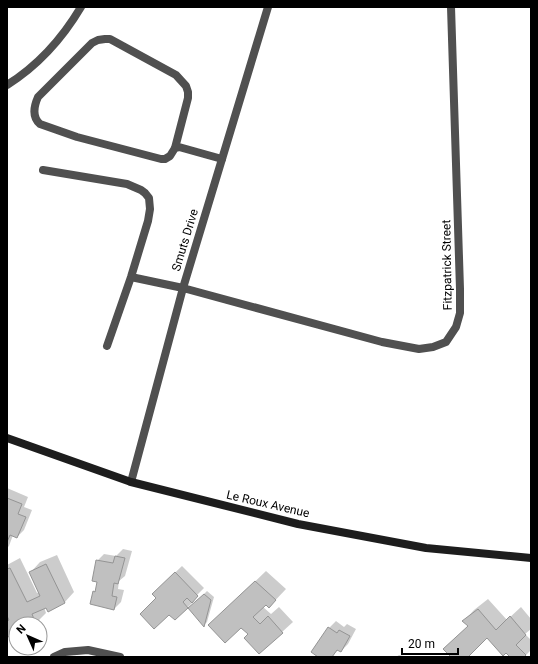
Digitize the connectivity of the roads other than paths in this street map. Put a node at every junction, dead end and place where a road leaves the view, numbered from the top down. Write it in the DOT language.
graph roads {
  1 [pos="81,7"];
  2 [pos="268,7"];
  3 [pos="451,7"];
  4 [pos="7,85"];
  5 [pos="175,148"];
  6 [pos="222,158"];
  7 [pos="43,170"];
  8 [pos="131,277"];
  9 [pos="183,288"];
  10 [pos="107,346"];
  11 [pos="7,438"];
  12 [pos="131,482"];
  13 [pos="531,558"];
  14 [pos="54,657"];
  15 [pos="120,657"];
  1 -- 4 [label="street"];
  2 -- 6 [label="street, Smuts Drive"];
  3 -- 9 [label="street, Fitzpatrick Street"];
  5 -- 5 [label="street"];
  5 -- 6 [label="street"];
  6 -- 9 [label="street, Smuts Drive"];
  7 -- 8 [label="street"];
  8 -- 9 [label="street, Fitzpatrick Street"];
  8 -- 10 [label="street"];
  9 -- 12 [label="street, Smuts Drive"];
  11 -- 12 [label="main road, Le Roux Avenue"];
  12 -- 13 [label="main road, Le Roux Avenue"];
  14 -- 15 [label="street"];
}
